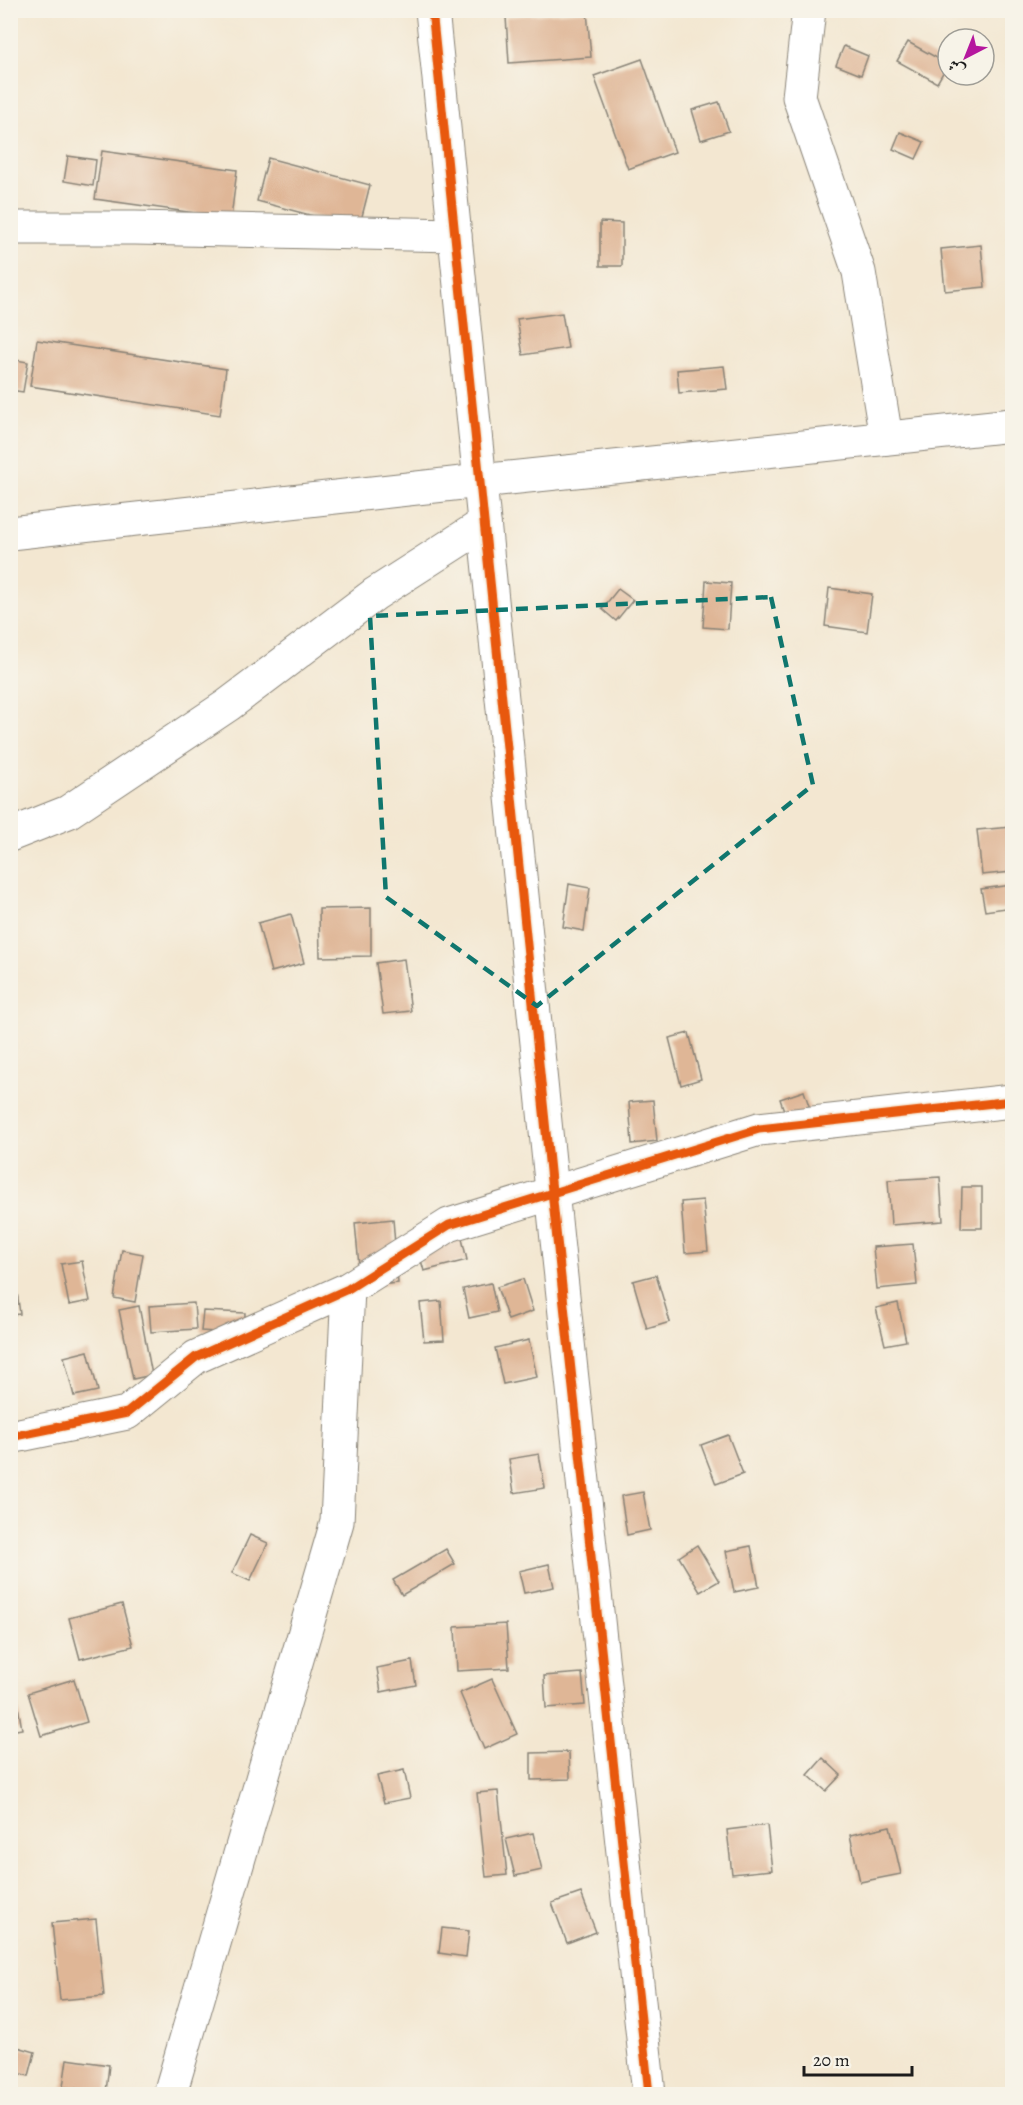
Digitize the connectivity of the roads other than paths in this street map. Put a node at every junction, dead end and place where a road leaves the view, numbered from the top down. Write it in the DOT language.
graph roads {
  1 [pos="432,10"];
  2 [pos="809,10"];
  3 [pos="10,228"];
  4 [pos="455,236"];
  5 [pos="1010,420"];
  6 [pos="886,438"];
  7 [pos="480,481"];
  8 [pos="484,524"];
  9 [pos="10,533"];
  10 [pos="10,835"];
  11 [pos="1012,1101"];
  12 [pos="552,1194"];
  13 [pos="348,1289"];
  14 [pos="10,1437"];
  15 [pos="170,2094"];
  16 [pos="649,2094"];
  1 -- 4 [label="street"];
  2 -- 6 [label="street"];
  3 -- 4 [label="street"];
  4 -- 7 [label="street"];
  5 -- 6 [label="street"];
  6 -- 7 [label="street"];
  7 -- 8 [label="street"];
  7 -- 9 [label="street"];
  8 -- 10 [label="street"];
  8 -- 12 [label="street"];
  11 -- 12 [label="street"];
  12 -- 13 [label="street"];
  12 -- 16 [label="street"];
  13 -- 14 [label="street"];
  13 -- 15 [label="street"];
}
